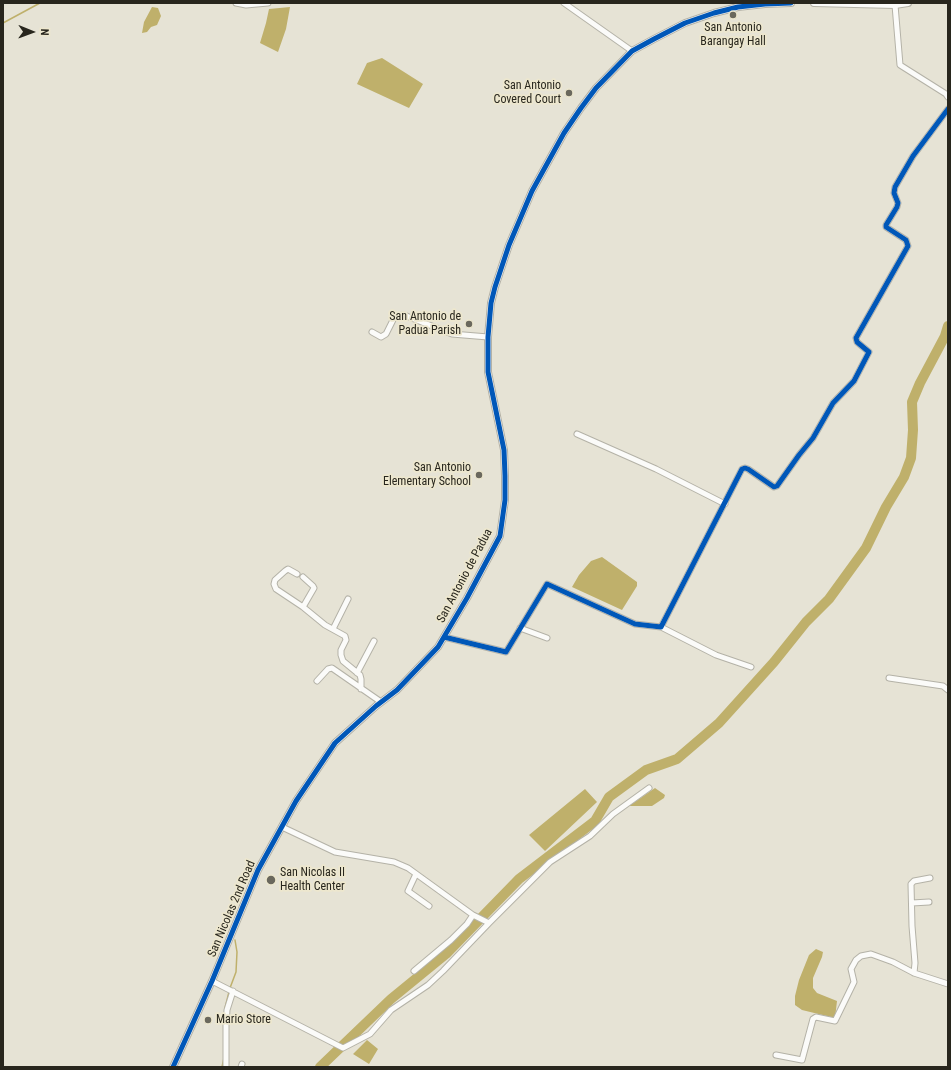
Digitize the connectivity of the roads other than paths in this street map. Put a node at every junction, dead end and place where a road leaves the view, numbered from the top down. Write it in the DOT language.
graph roads {
  1 [pos="236,3"];
  2 [pos="268,3"];
  3 [pos="564,3"];
  4 [pos="791,3"];
  5 [pos="814,3"];
  6 [pos="908,3"];
  7 [pos="895,5"];
  8 [pos="632,52"];
  9 [pos="948,97"];
  10 [pos="948,109"];
  11 [pos="372,332"];
  12 [pos="488,337"];
  13 [pos="577,434"];
  14 [pos="725,504"];
  15 [pos="297,574"];
  16 [pos="303,578"];
  17 [pos="348,599"];
  18 [pos="303,607"];
  19 [pos="661,627"];
  20 [pos="520,628"];
  21 [pos="333,629"];
  22 [pos="444,637"];
  23 [pos="547,638"];
  24 [pos="374,641"];
  25 [pos="751,667"];
  26 [pos="357,673"];
  27 [pos="889,678"];
  28 [pos="317,681"];
  29 [pos="405,682"];
  30 [pos="361,689"];
  31 [pos="948,690"];
  32 [pos="381,702"];
  33 [pos="649,788"];
  34 [pos="282,827"];
  35 [pos="416,874"];
  36 [pos="930,878"];
  37 [pos="929,902"];
  38 [pos="912,903"];
  39 [pos="429,906"];
  40 [pos="475,916"];
  41 [pos="488,922"];
  42 [pos="414,971"];
  43 [pos="914,973"];
  44 [pos="212,981"];
  45 [pos="948,984"];
  46 [pos="232,991"];
  47 [pos="776,1055"];
  48 [pos="172,1067"];
  49 [pos="226,1067"];
  1 -- 2 [label="street"];
  3 -- 8 [label="street"];
  4 -- 8 [label="street, San Antonio de Padua"];
  5 -- 7 [label="street"];
  6 -- 7 [label="street"];
  7 -- 9 [label="street"];
  8 -- 12 [label="street, San Antonio de Padua"];
  10 -- 14 [label="street"];
  11 -- 12 [label="street"];
  12 -- 22 [label="street, San Antonio de Padua"];
  13 -- 14 [label="street"];
  14 -- 19 [label="street"];
  15 -- 18 [label="street"];
  16 -- 18 [label="street"];
  17 -- 21 [label="street"];
  18 -- 21 [label="street"];
  19 -- 20 [label="street"];
  19 -- 25 [label="street"];
  20 -- 22 [label="street"];
  20 -- 23 [label="street"];
  21 -- 26 [label="street"];
  22 -- 29 [label="street, San Antonio de Padua"];
  24 -- 26 [label="street"];
  26 -- 30 [label="street"];
  27 -- 31 [label="street"];
  28 -- 30 [label="street"];
  29 -- 32 [label="street, San Nicolas 2nd Road"];
  30 -- 32 [label="street"];
  32 -- 34 [label="street, San Nicolas 2nd Road"];
  33 -- 41 [label="street"];
  34 -- 35 [label="street"];
  34 -- 44 [label="street, San Nicolas 2nd Road"];
  35 -- 39 [label="street"];
  35 -- 40 [label="street"];
  36 -- 38 [label="street"];
  37 -- 38 [label="street"];
  38 -- 43 [label="street"];
  40 -- 41 [label="street"];
  40 -- 42 [label="street"];
  41 -- 46 [label="street"];
  43 -- 45 [label="street"];
  43 -- 47 [label="street"];
  44 -- 46 [label="street"];
  44 -- 48 [label="street, San Nicolas 2nd Road"];
  46 -- 49 [label="street"];
}
